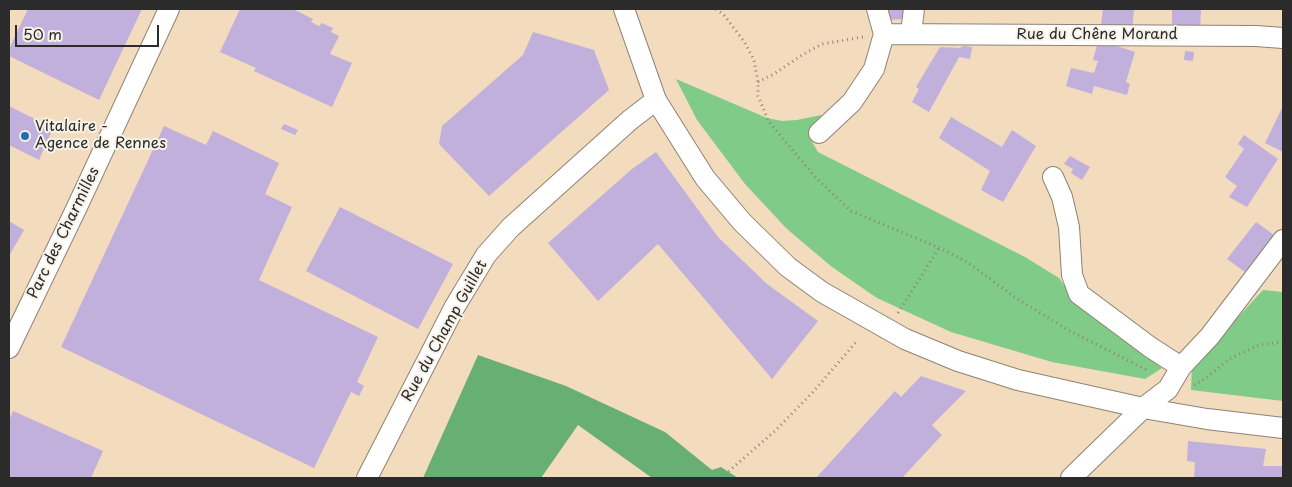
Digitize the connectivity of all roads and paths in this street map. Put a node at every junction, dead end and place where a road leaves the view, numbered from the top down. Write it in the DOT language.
graph roads {
  1 [pos="169,9"];
  2 [pos="624,9"];
  3 [pos="716,9"];
  4 [pos="876,9"];
  5 [pos="914,9"];
  6 [pos="884,34"];
  7 [pos="911,34"];
  8 [pos="1283,38"];
  9 [pos="758,82"];
  10 [pos="656,100"];
  11 [pos="819,133"];
  12 [pos="1053,177"];
  13 [pos="1283,240"];
  14 [pos="939,248"];
  15 [pos="898,313"];
  16 [pos="857,341"];
  17 [pos="1283,342"];
  18 [pos="9,348"];
  19 [pos="1181,367"];
  20 [pos="1152,373"];
  21 [pos="1187,388"];
  22 [pos="1143,408"];
  23 [pos="1283,428"];
  24 [pos="367,478"];
  25 [pos="721,478"];
  26 [pos="1071,478"];
  1 -- 18 [label="street, Parc des Charmilles"];
  2 -- 10 [label="street"];
  3 -- 9 [label="path"];
  4 -- 6 [label="street"];
  5 -- 7 [label="street"];
  6 -- 7 [label="street, Rue du Chêne Morand"];
  6 -- 9 [label="path"];
  6 -- 11 [label="street"];
  7 -- 8 [label="street, Rue du Chêne Morand"];
  9 -- 14 [label="path"];
  10 -- 22 [label="street"];
  10 -- 24 [label="street, Rue du Champ Guillet"];
  12 -- 19 [label="street"];
  13 -- 19 [label="street"];
  14 -- 15 [label="path"];
  14 -- 20 [label="path"];
  16 -- 25 [label="path"];
  17 -- 21 [label="path"];
  19 -- 22 [label="street"];
  22 -- 23 [label="street"];
  22 -- 26 [label="street"];
}
